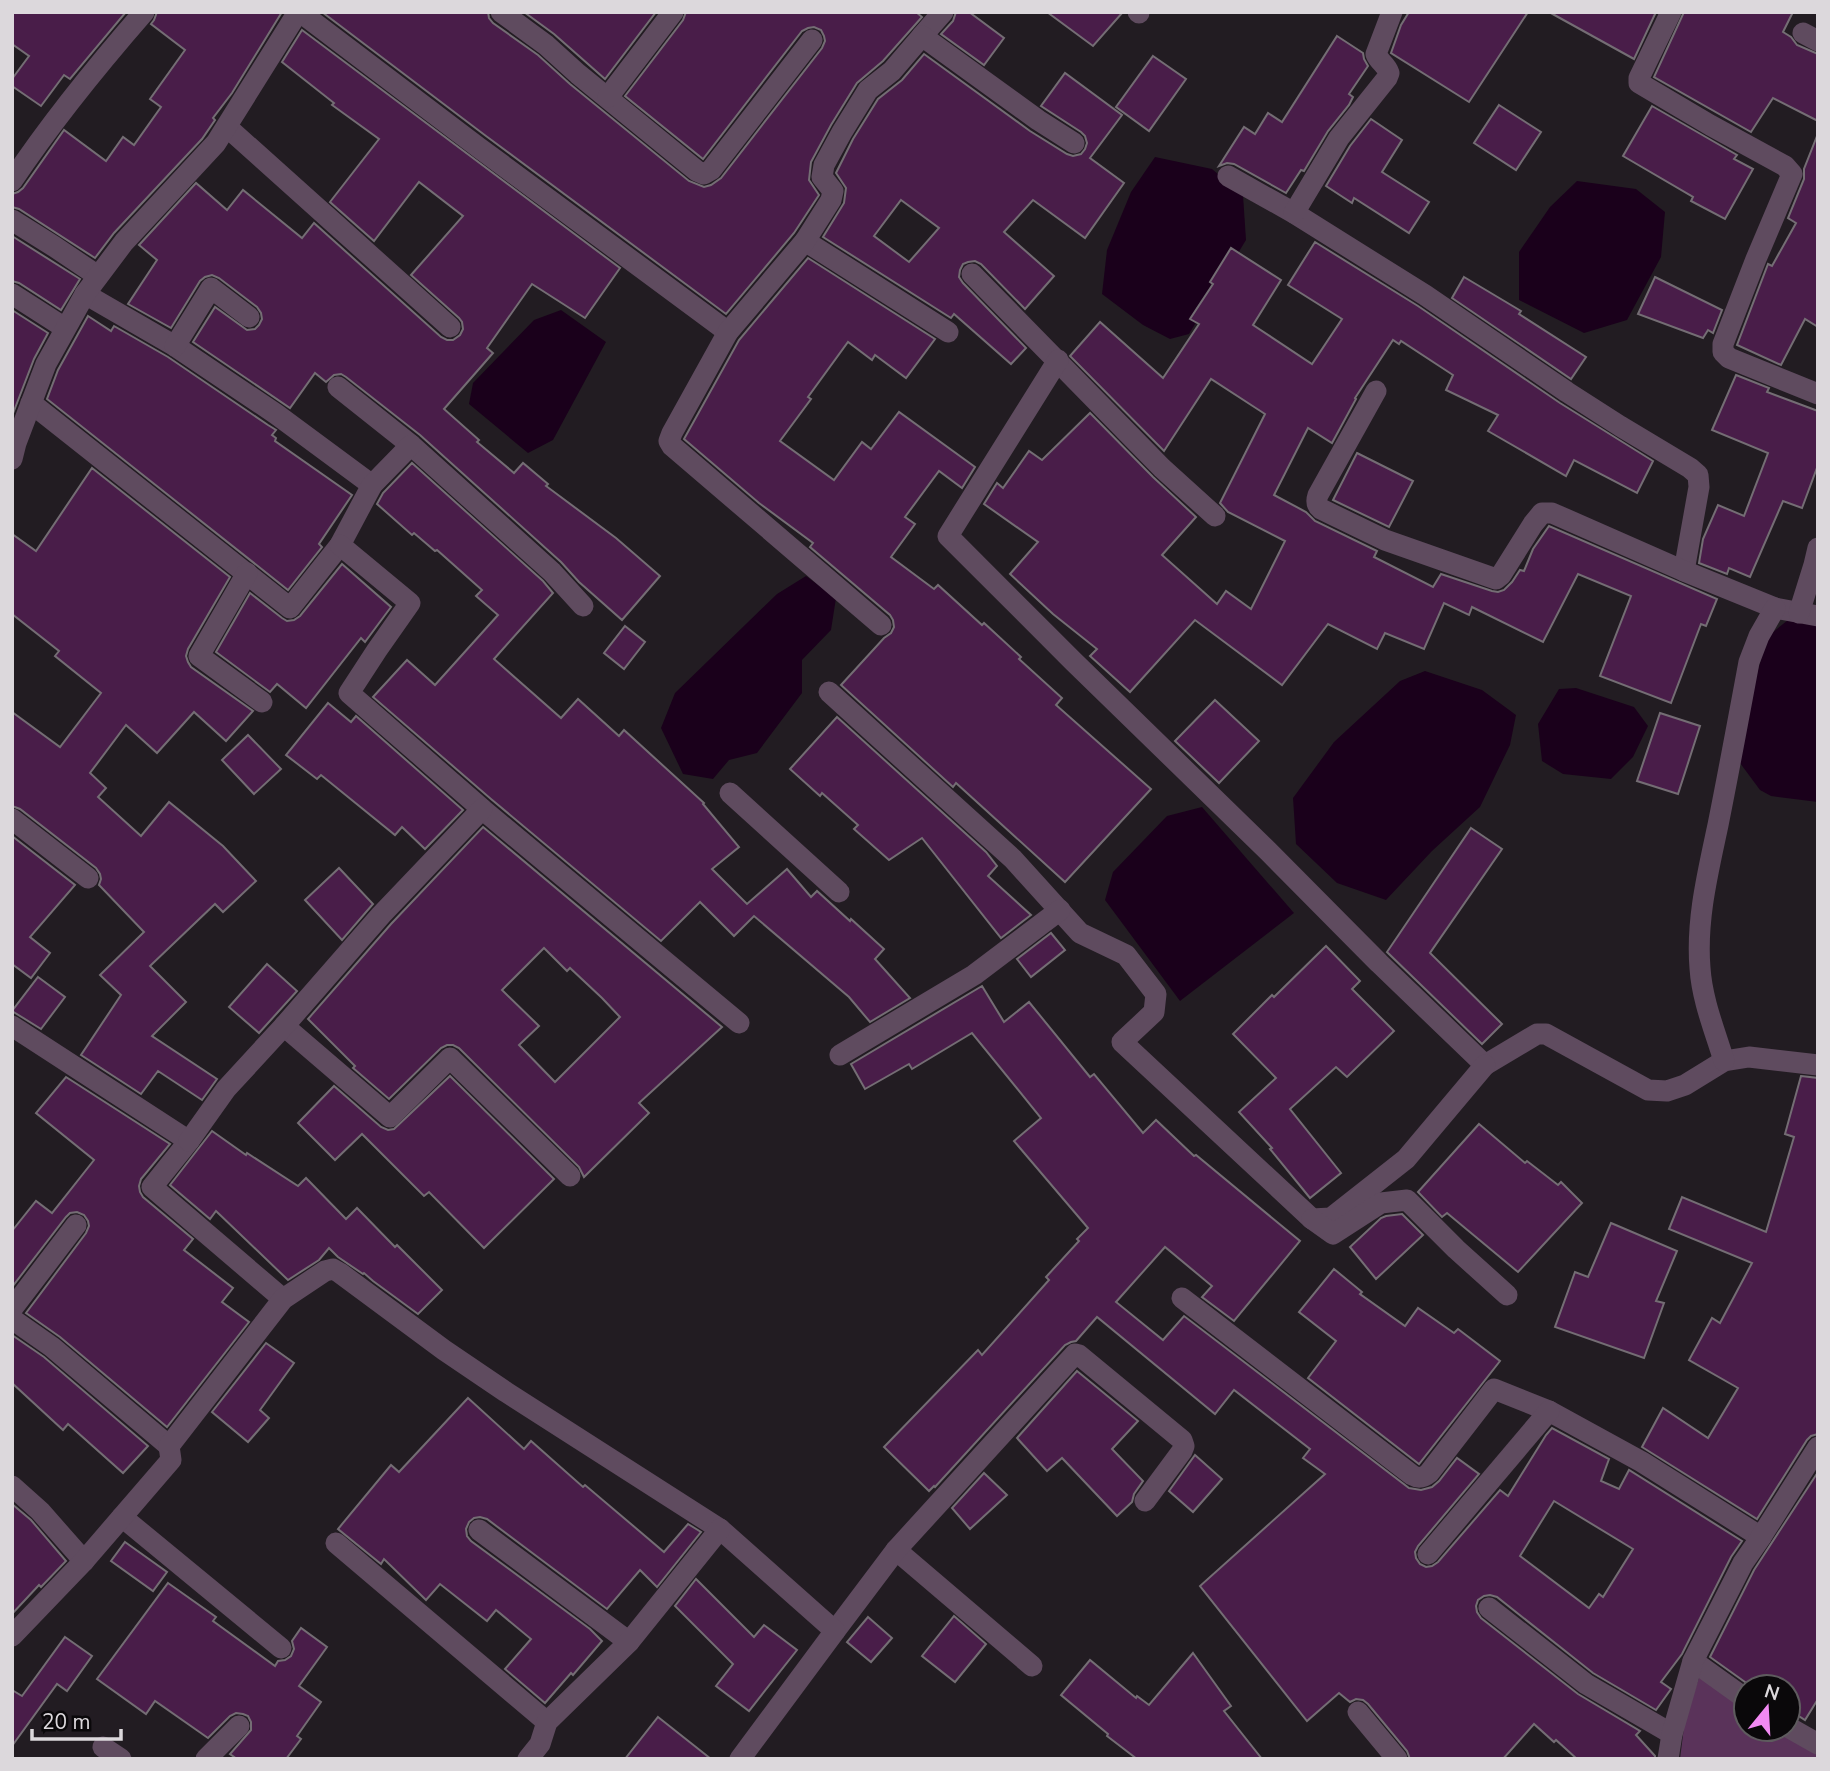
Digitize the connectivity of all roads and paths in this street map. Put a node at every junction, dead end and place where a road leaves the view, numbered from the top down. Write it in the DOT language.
graph roads {
  1 [pos="144,12"];
  2 [pos="299,12"];
  3 [pos="502,12"];
  4 [pos="673,12"];
  5 [pos="943,12"];
  6 [pos="1392,12"];
  7 [pos="1671,12"];
  8 [pos="922,36"];
  9 [pos="812,40"];
  10 [pos="608,97"];
  11 [pos="227,127"];
  12 [pos="1074,143"];
  13 [pos="1228,176"];
  14 [pos="12,181"];
  15 [pos="1294,213"];
  16 [pos="12,220"];
  17 [pos="805,241"];
  18 [pos="972,274"];
  19 [pos="98,276"];
  20 [pos="12,294"];
  21 [pos="85,294"];
  22 [pos="249,317"];
  23 [pos="450,327"];
  24 [pos="65,328"];
  25 [pos="728,332"];
  26 [pos="948,332"];
  27 [pos="175,346"];
  28 [pos="1058,360"];
  29 [pos="338,387"];
  30 [pos="1376,391"];
  31 [pos="1818,394"];
  32 [pos="31,403"];
  33 [pos="411,444"];
  34 [pos="13,448"];
  35 [pos="372,485"];
  36 [pos="1215,516"];
  37 [pos="340,545"];
  38 [pos="1818,548"];
  39 [pos="1684,571"];
  40 [pos="247,573"];
  41 [pos="583,606"];
  42 [pos="1775,608"];
  43 [pos="1808,615"];
  44 [pos="881,625"];
  45 [pos="829,692"];
  46 [pos="262,702"];
  47 [pos="730,793"];
  48 [pos="482,809"];
  49 [pos="12,820"];
  50 [pos="88,878"];
  51 [pos="839,892"];
  52 [pos="1060,910"];
  53 [pos="739,1023"];
  54 [pos="12,1026"];
  55 [pos="284,1026"];
  56 [pos="840,1055"];
  57 [pos="1724,1061"];
  58 [pos="1485,1065"];
  59 [pos="1818,1065"];
  60 [pos="189,1142"];
  61 [pos="570,1177"];
  62 [pos="1312,1219"];
  63 [pos="76,1225"];
  64 [pos="1507,1295"];
  65 [pos="1182,1298"];
  66 [pos="283,1299"];
  67 [pos="12,1310"];
  68 [pos="12,1319"];
  69 [pos="1549,1411"];
  70 [pos="169,1446"];
  71 [pos="1818,1447"];
  72 [pos="12,1486"];
  73 [pos="1145,1501"];
  74 [pos="122,1517"];
  75 [pos="720,1529"];
  76 [pos="479,1530"];
  77 [pos="1762,1538"];
  78 [pos="336,1542"];
  79 [pos="896,1550"];
  80 [pos="1429,1554"];
  81 [pos="84,1561"];
  82 [pos="1489,1608"];
  83 [pos="835,1632"];
  84 [pos="12,1636"];
  85 [pos="629,1642"];
  86 [pos="281,1648"];
  87 [pos="1693,1661"];
  88 [pos="1032,1666"];
  89 [pos="1732,1689"];
  90 [pos="1358,1712"];
  91 [pos="547,1722"];
  92 [pos="239,1726"];
  93 [pos="1672,1734"];
  94 [pos="1802,1735"];
  95 [pos="1818,1744"];
  96 [pos="103,1747"];
  97 [pos="121,1759"];
  98 [pos="206,1759"];
  99 [pos="528,1759"];
  100 [pos="740,1759"];
  101 [pos="1397,1759"];
  102 [pos="1668,1759"];
  1 -- 14 [label="street"];
  2 -- 11 [label="street"];
  2 -- 25 [label="street"];
  3 -- 10 [label="street"];
  4 -- 10 [label="street"];
  5 -- 8 [label="street"];
  6 -- 15 [label="street"];
  7 -- 31 [label="street"];
  8 -- 12 [label="street"];
  8 -- 17 [label="street"];
  9 -- 10 [label="street"];
  11 -- 19 [label="street"];
  11 -- 23 [label="street"];
  13 -- 15 [label="street"];
  15 -- 39 [label="street"];
  16 -- 19 [label="street"];
  17 -- 25 [label="street"];
  17 -- 26 [label="street"];
  18 -- 28 [label="street"];
  19 -- 21 [label="street"];
  20 -- 24 [label="street"];
  21 -- 24 [label="street"];
  21 -- 27 [label="street"];
  22 -- 27 [label="street"];
  24 -- 32 [label="street"];
  25 -- 44 [label="street"];
  27 -- 35 [label="street"];
  28 -- 36 [label="street"];
  28 -- 58 [label="street"];
  29 -- 33 [label="street"];
  30 -- 39 [label="street"];
  32 -- 34 [label="street"];
  32 -- 40 [label="street"];
  33 -- 35 [label="street"];
  33 -- 41 [label="street"];
  35 -- 37 [label="street"];
  37 -- 40 [label="street"];
  37 -- 48 [label="street"];
  38 -- 43 [label="street"];
  39 -- 42 [label="street"];
  40 -- 46 [label="street"];
  42 -- 43 [label="street"];
  42 -- 57 [label="street"];
  45 -- 52 [label="street"];
  47 -- 51 [label="street"];
  48 -- 53 [label="street"];
  48 -- 55 [label="street"];
  49 -- 50 [label="street"];
  52 -- 56 [label="street"];
  52 -- 62 [label="street"];
  54 -- 60 [label="street"];
  55 -- 60 [label="street"];
  55 -- 61 [label="street"];
  57 -- 58 [label="street"];
  57 -- 59 [label="street"];
  58 -- 62 [label="street"];
  60 -- 66 [label="street"];
  62 -- 64 [label="street"];
  63 -- 67 [label="street"];
  65 -- 69 [label="street"];
  66 -- 70 [label="street"];
  66 -- 75 [label="street"];
  68 -- 70 [label="street"];
  69 -- 77 [label="street"];
  69 -- 80 [label="street"];
  70 -- 74 [label="street"];
  71 -- 77 [label="street"];
  72 -- 81 [label="street"];
  73 -- 79 [label="street"];
  74 -- 81 [label="street"];
  74 -- 86 [label="street"];
  75 -- 83 [label="street"];
  75 -- 85 [label="street"];
  76 -- 85 [label="street"];
  77 -- 87 [label="street"];
  78 -- 91 [label="street"];
  79 -- 83 [label="street"];
  79 -- 88 [label="street"];
  81 -- 84 [label="street"];
  82 -- 93 [label="street"];
  83 -- 100 [label="street"];
  85 -- 91 [label="street"];
  87 -- 89 [label="street"];
  87 -- 93 [label="street"];
  90 -- 101 [label="street"];
  91 -- 99 [label="street"];
  92 -- 98 [label="street"];
  93 -- 102 [label="street"];
  94 -- 95 [label="street"];
  96 -- 97 [label="street"];
}
